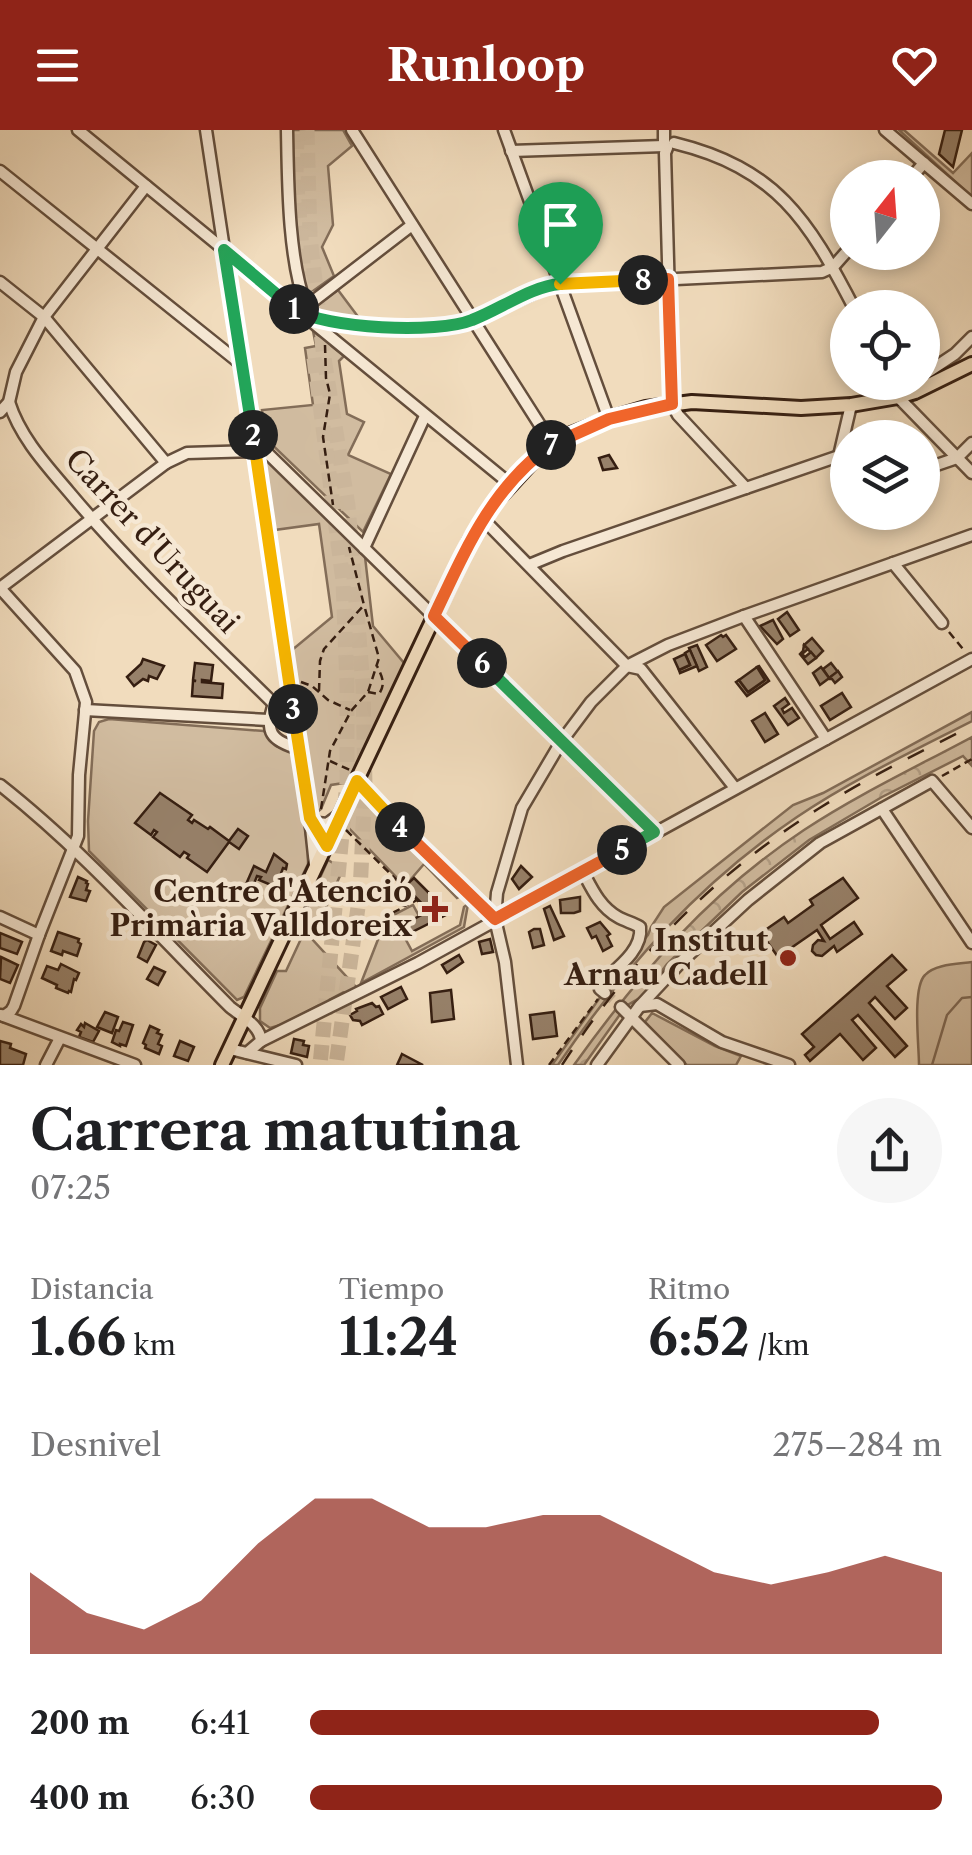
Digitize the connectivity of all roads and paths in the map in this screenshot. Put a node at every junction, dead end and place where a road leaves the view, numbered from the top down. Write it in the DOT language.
graph roads {
  1 [pos="78,130"];
  2 [pos="206,130"];
  3 [pos="287,130"];
  4 [pos="352,130"];
  5 [pos="504,130"];
  6 [pos="885,130"];
  7 [pos="670,140"];
  8 [pos="511,151"];
  9 [pos="920,160"];
  10 [pos="0,171"];
  11 [pos="940,177"];
  12 [pos="146,186"];
  13 [pos="972,204"];
  14 [pos="412,226"];
  15 [pos="98,249"];
  16 [pos="224,250"];
  17 [pos="830,262"];
  18 [pos="830,268"];
  19 [pos="668,279"];
  20 [pos="0,282"];
  21 [pos="560,284"];
  22 [pos="302,309"];
  23 [pos="44,317"];
  24 [pos="473,320"];
  25 [pos="325,334"];
  26 [pos="972,337"];
  27 [pos="972,354"];
  28 [pos="242,364"];
  29 [pos="972,364"];
  30 [pos="940,368"];
  31 [pos="954,372"];
  32 [pos="940,376"];
  33 [pos="862,400"];
  34 [pos="906,400"];
  35 [pos="9,402"];
  36 [pos="672,404"];
  37 [pos="851,404"];
  38 [pos="0,412"];
  39 [pos="425,416"];
  40 [pos="609,419"];
  41 [pos="847,420"];
  42 [pos="972,443"];
  43 [pos="552,444"];
  44 [pos="254,446"];
  45 [pos="957,458"];
  46 [pos="830,459"];
  47 [pos="166,462"];
  48 [pos="940,464"];
  49 [pos="972,474"];
  50 [pos="510,484"];
  51 [pos="746,488"];
  52 [pos="91,518"];
  53 [pos="482,518"];
  54 [pos="335,521"];
  55 [pos="972,534"];
  56 [pos="354,539"];
  57 [pos="364,548"];
  58 [pos="892,563"];
  59 [pos="529,565"];
  60 [pos="0,588"];
  61 [pos="364,605"];
  62 [pos="434,616"];
  63 [pos="744,616"];
  64 [pos="942,623"];
  65 [pos="963,650"];
  66 [pos="972,659"];
  67 [pos="377,665"];
  68 [pos="627,666"];
  69 [pos="290,683"];
  70 [pos="319,691"];
  71 [pos="368,692"];
  72 [pos="291,696"];
  73 [pos="274,704"];
  74 [pos="86,710"];
  75 [pos="351,710"];
  76 [pos="268,720"];
  77 [pos="826,739"];
  78 [pos="561,742"];
  79 [pos="300,749"];
  80 [pos="972,759"];
  81 [pos="328,761"];
  82 [pos="359,778"];
  83 [pos="932,781"];
  84 [pos="0,786"];
  85 [pos="735,788"];
  86 [pos="346,806"];
  87 [pos="321,809"];
  88 [pos="882,809"];
  89 [pos="310,818"];
  90 [pos="338,822"];
  91 [pos="972,828"];
  92 [pos="654,832"];
  93 [pos="327,846"];
  94 [pos="74,848"];
  95 [pos="316,870"];
  96 [pos="583,872"];
  97 [pos="389,900"];
  98 [pos="416,900"];
  99 [pos="405,906"];
  100 [pos="424,907"];
  101 [pos="0,917"];
  102 [pos="381,918"];
  103 [pos="495,919"];
  104 [pos="39,935"];
  105 [pos="972,943"];
  106 [pos="601,991"];
  107 [pos="621,1007"];
  108 [pos="635,1011"];
  109 [pos="2,1015"];
  110 [pos="244,1019"];
  111 [pos="60,1038"];
  112 [pos="262,1041"];
  113 [pos="230,1048"];
  114 [pos="246,1053"];
  115 [pos="46,1065"];
  116 [pos="135,1065"];
  117 [pos="222,1065"];
  118 [pos="296,1065"];
  119 [pos="517,1065"];
  120 [pos="549,1065"];
  121 [pos="597,1065"];
  122 [pos="678,1065"];
  123 [pos="789,1065"];
  1 -- 12 [label="street"];
  2 -- 16 [label="street"];
  3 -- 22 [label="street"];
  4 -- 14 [label="street"];
  5 -- 8 [label="street"];
  6 -- 9 [label="street"];
  7 -- 8 [label="street"];
  7 -- 17 [label="street"];
  7 -- 19 [label="street"];
  8 -- 21 [label="street"];
  10 -- 15 [label="street"];
  11 -- 13 [label="street"];
  12 -- 15 [label="street"];
  12 -- 16 [label="street"];
  14 -- 22 [label="street"];
  14 -- 24 [label="street"];
  15 -- 23 [label="street"];
  15 -- 28 [label="street"];
  16 -- 22 [label="street"];
  16 -- 28 [label="street"];
  18 -- 19 [label="street"];
  19 -- 21 [label="street"];
  19 -- 36 [label="street"];
  20 -- 23 [label="street"];
  21 -- 24 [label="street"];
  21 -- 40 [label="street"];
  22 -- 24 [label="street"];
  22 -- 25 [label="street"];
  23 -- 35 [label="street"];
  23 -- 47 [label="street"];
  24 -- 43 [label="street"];
  25 -- 39 [label="street"];
  25 -- 54 [label="path"];
  26 -- 30 [label="street"];
  27 -- 31 [label="main road"];
  28 -- 44 [label="street"];
  29 -- 31 [label="main road"];
  31 -- 32 [label="main road"];
  33 -- 37 [label="main road"];
  34 -- 45 [label="street"];
  35 -- 38 [label="street"];
  35 -- 52 [label="street, Carrer d'Uruguai"];
  36 -- 37 [label="main road"];
  36 -- 40 [label="main road"];
  36 -- 51 [label="street"];
  37 -- 41 [label="street"];
  39 -- 50 [label="street"];
  39 -- 57 [label="street"];
  40 -- 43 [label="main road"];
  42 -- 45 [label="street"];
  43 -- 50 [label="main road"];
  44 -- 47 [label="street"];
  44 -- 54 [label="street"];
  44 -- 69 [label="street"];
  45 -- 48 [label="street"];
  45 -- 49 [label="street"];
  46 -- 51 [label="street"];
  47 -- 52 [label="street"];
  50 -- 53 [label="main road"];
  51 -- 59 [label="street"];
  52 -- 60 [label="street"];
  52 -- 73 [label="street, Carrer d'Uruguai"];
  53 -- 59 [label="street"];
  53 -- 62 [label="main road"];
  54 -- 56 [label="street"];
  55 -- 58 [label="street"];
  56 -- 57 [label="street"];
  56 -- 61 [label="path"];
  57 -- 62 [label="street"];
  58 -- 63 [label="street"];
  58 -- 64 [label="street"];
  59 -- 68 [label="street"];
  60 -- 74 [label="street"];
  61 -- 67 [label="path"];
  61 -- 70 [label="path"];
  62 -- 78 [label="street"];
  62 -- 82 [label="main road"];
  63 -- 68 [label="street"];
  63 -- 77 [label="street"];
  64 -- 65 [label="path"];
  65 -- 66 [label="street"];
  66 -- 77 [label="street"];
  67 -- 71 [label="path"];
  67 -- 71 [label="path"];
  68 -- 78 [label="street"];
  68 -- 85 [label="street"];
  69 -- 70 [label="path"];
  69 -- 72 [label="street"];
  70 -- 75 [label="path"];
  71 -- 75 [label="path"];
  72 -- 73 [label="street"];
  72 -- 79 [label="street"];
  73 -- 76 [label="street"];
  74 -- 76 [label="street"];
  74 -- 94 [label="street"];
  75 -- 81 [label="path"];
  76 -- 79 [label="street"];
  77 -- 85 [label="street"];
  78 -- 92 [label="street"];
  78 -- 103 [label="street"];
  79 -- 89 [label="street"];
  80 -- 83 [label="path"];
  81 -- 82 [label="path"];
  81 -- 87 [label="path"];
  82 -- 86 [label="main road"];
  82 -- 103 [label="street"];
  83 -- 88 [label="street"];
  83 -- 91 [label="street"];
  84 -- 94 [label="street"];
  85 -- 92 [label="street"];
  86 -- 89 [label="street"];
  86 -- 90 [label="main road"];
  88 -- 105 [label="street"];
  88 -- 108 [label="street"];
  89 -- 93 [label="street"];
  89 -- 95 [label="street"];
  90 -- 93 [label="main road"];
  90 -- 98 [label="path"];
  92 -- 96 [label="street"];
  93 -- 95 [label="main road"];
  94 -- 104 [label="street"];
  94 -- 110 [label="street"];
  95 -- 110 [label="main road"];
  96 -- 103 [label="street"];
  96 -- 106 [label="street"];
  97 -- 99 [label="path"];
  98 -- 99 [label="path"];
  98 -- 100 [label="path"];
  99 -- 102 [label="path"];
  101 -- 104 [label="street"];
  103 -- 112 [label="street"];
  103 -- 119 [label="street"];
  104 -- 109 [label="street"];
  106 -- 120 [label="path"];
  107 -- 108 [label="street"];
  108 -- 121 [label="street"];
  108 -- 122 [label="street"];
  108 -- 123 [label="street"];
  109 -- 111 [label="street"];
  110 -- 112 [label="street"];
  110 -- 113 [label="main road"];
  111 -- 115 [label="street"];
  111 -- 116 [label="street"];
  112 -- 114 [label="street"];
  113 -- 114 [label="street"];
  113 -- 117 [label="main road"];
  114 -- 118 [label="street"];
}
